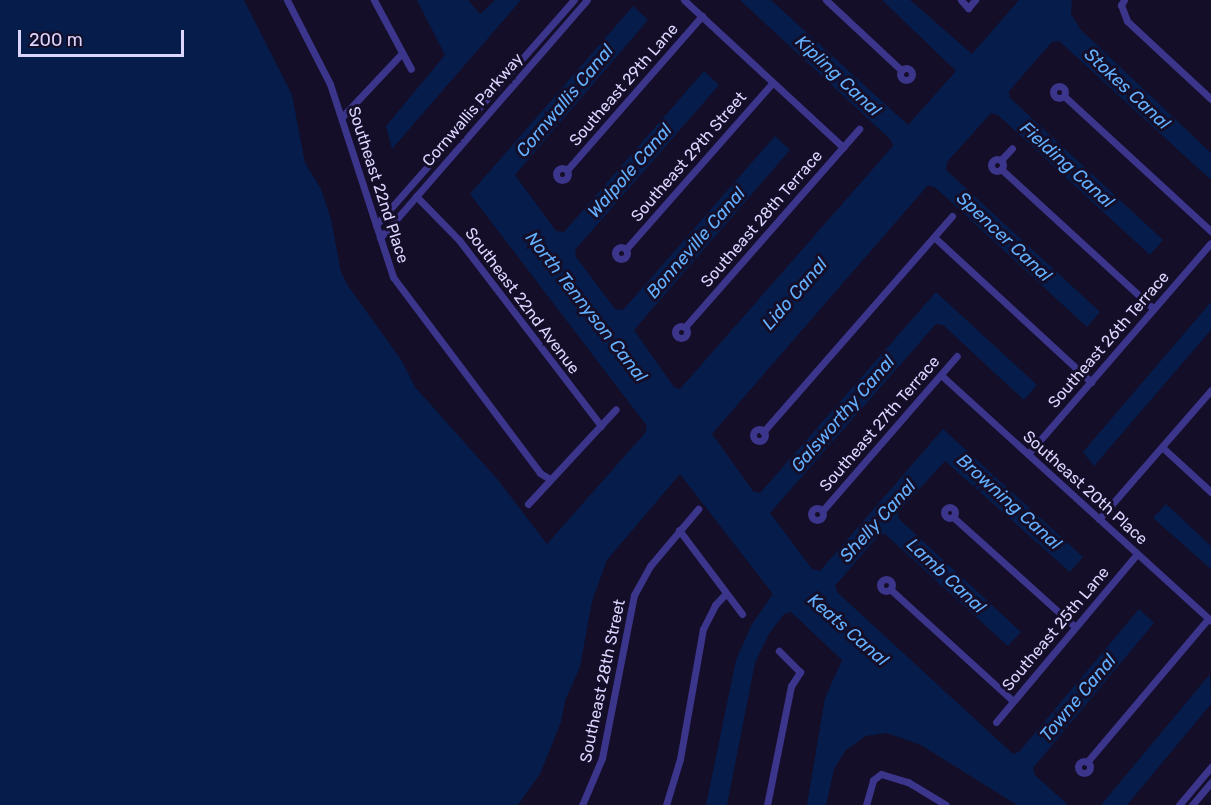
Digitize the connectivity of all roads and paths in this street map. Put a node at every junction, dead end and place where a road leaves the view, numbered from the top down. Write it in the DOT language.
graph roads {
  1 [pos="287,0"];
  2 [pos="374,0"];
  3 [pos="574,0"];
  4 [pos="587,0"];
  5 [pos="684,0"];
  6 [pos="826,0"];
  7 [pos="962,0"];
  8 [pos="975,0"];
  9 [pos="1122,3"];
  10 [pos="702,16"];
  11 [pos="402,53"];
  12 [pos="524,57"];
  13 [pos="531,64"];
  14 [pos="411,69"];
  15 [pos="901,70"];
  16 [pos="773,82"];
  17 [pos="1064,96"];
  18 [pos="1211,99"];
  19 [pos="342,117"];
  20 [pos="859,129"];
  21 [pos="843,147"];
  22 [pos="1012,148"];
  23 [pos="567,170"];
  24 [pos="416,196"];
  25 [pos="952,216"];
  26 [pos="376,225"];
  27 [pos="1211,231"];
  28 [pos="934,237"];
  29 [pos="380,238"];
  30 [pos="1211,243"];
  31 [pos="626,249"];
  32 [pos="1154,309"];
  33 [pos="685,327"];
  34 [pos="957,356"];
  35 [pos="941,375"];
  36 [pos="1091,382"];
  37 [pos="1211,390"];
  38 [pos="616,409"];
  39 [pos="601,426"];
  40 [pos="763,432"];
  41 [pos="1162,447"];
  42 [pos="1028,454"];
  43 [pos="550,479"];
  44 [pos="1211,492"];
  45 [pos="528,504"];
  46 [pos="698,509"];
  47 [pos="822,510"];
  48 [pos="953,517"];
  49 [pos="1099,519"];
  50 [pos="679,530"];
  51 [pos="1137,554"];
  52 [pos="890,589"];
  53 [pos="726,593"];
  54 [pos="742,614"];
  55 [pos="1210,620"];
  56 [pos="1075,627"];
  57 [pos="779,651"];
  58 [pos="1013,701"];
  59 [pos="996,722"];
  60 [pos="1087,762"];
  61 [pos="1211,767"];
  62 [pos="1211,782"];
  63 [pos="582,805"];
  64 [pos="666,805"];
  65 [pos="767,805"];
  66 [pos="866,805"];
  67 [pos="946,805"];
  68 [pos="1179,805"];
  69 [pos="1192,805"];
  1 -- 19 [label="street, Southeast 22nd Place"];
  2 -- 11 [label="street"];
  3 -- 12 [label="street, Cornwallis Parkway"];
  4 -- 13 [label="street, Cornwallis Parkway"];
  5 -- 10 [label="street"];
  6 -- 15 [label="street"];
  7 -- 8 [label="street"];
  9 -- 18 [label="street"];
  10 -- 16 [label="street"];
  10 -- 23 [label="street, Southeast 29th Lane"];
  11 -- 14 [label="street"];
  11 -- 19 [label="street"];
  12 -- 13 [label="street"];
  12 -- 26 [label="street, Cornwallis Parkway"];
  13 -- 24 [label="street, Cornwallis Parkway"];
  16 -- 21 [label="street"];
  16 -- 31 [label="street, Southeast 29th Street"];
  17 -- 27 [label="street"];
  19 -- 26 [label="street, Southeast 22nd Place"];
  20 -- 21 [label="street, Southeast 28th Terrace"];
  21 -- 33 [label="street, Southeast 28th Terrace"];
  22 -- 32 [label="street"];
  24 -- 29 [label="street, Cornwallis Parkway"];
  24 -- 39 [label="street, Southeast 22nd Avenue"];
  25 -- 28 [label="street"];
  26 -- 29 [label="street, Southeast 22nd Place"];
  28 -- 36 [label="street"];
  28 -- 40 [label="street"];
  29 -- 43 [label="street, Southeast 22nd Place"];
  30 -- 32 [label="street, Southeast 26th Terrace"];
  32 -- 36 [label="street, Southeast 26th Terrace"];
  34 -- 35 [label="street, Southeast 27th Terrace"];
  35 -- 42 [label="street, Southeast 20th Place"];
  35 -- 47 [label="street, Southeast 27th Terrace"];
  36 -- 42 [label="street, Southeast 26th Terrace"];
  37 -- 41 [label="street"];
  38 -- 39 [label="street"];
  39 -- 43 [label="street"];
  41 -- 44 [label="street"];
  41 -- 49 [label="street"];
  42 -- 49 [label="street, Southeast 20th Place"];
  43 -- 45 [label="street"];
  46 -- 50 [label="street, Southeast 28th Street"];
  48 -- 56 [label="street"];
  49 -- 51 [label="street, Southeast 20th Place"];
  50 -- 53 [label="street"];
  50 -- 63 [label="street, Southeast 28th Street"];
  51 -- 55 [label="street, Southeast 20th Place"];
  51 -- 56 [label="street, Southeast 25th Lane"];
  52 -- 58 [label="street"];
  53 -- 54 [label="street"];
  53 -- 64 [label="street"];
  55 -- 60 [label="street"];
  56 -- 58 [label="street, Southeast 25th Lane"];
  57 -- 65 [label="street"];
  58 -- 59 [label="street, Southeast 25th Lane"];
  61 -- 68 [label="street"];
  62 -- 69 [label="street"];
  66 -- 67 [label="street"];
}
